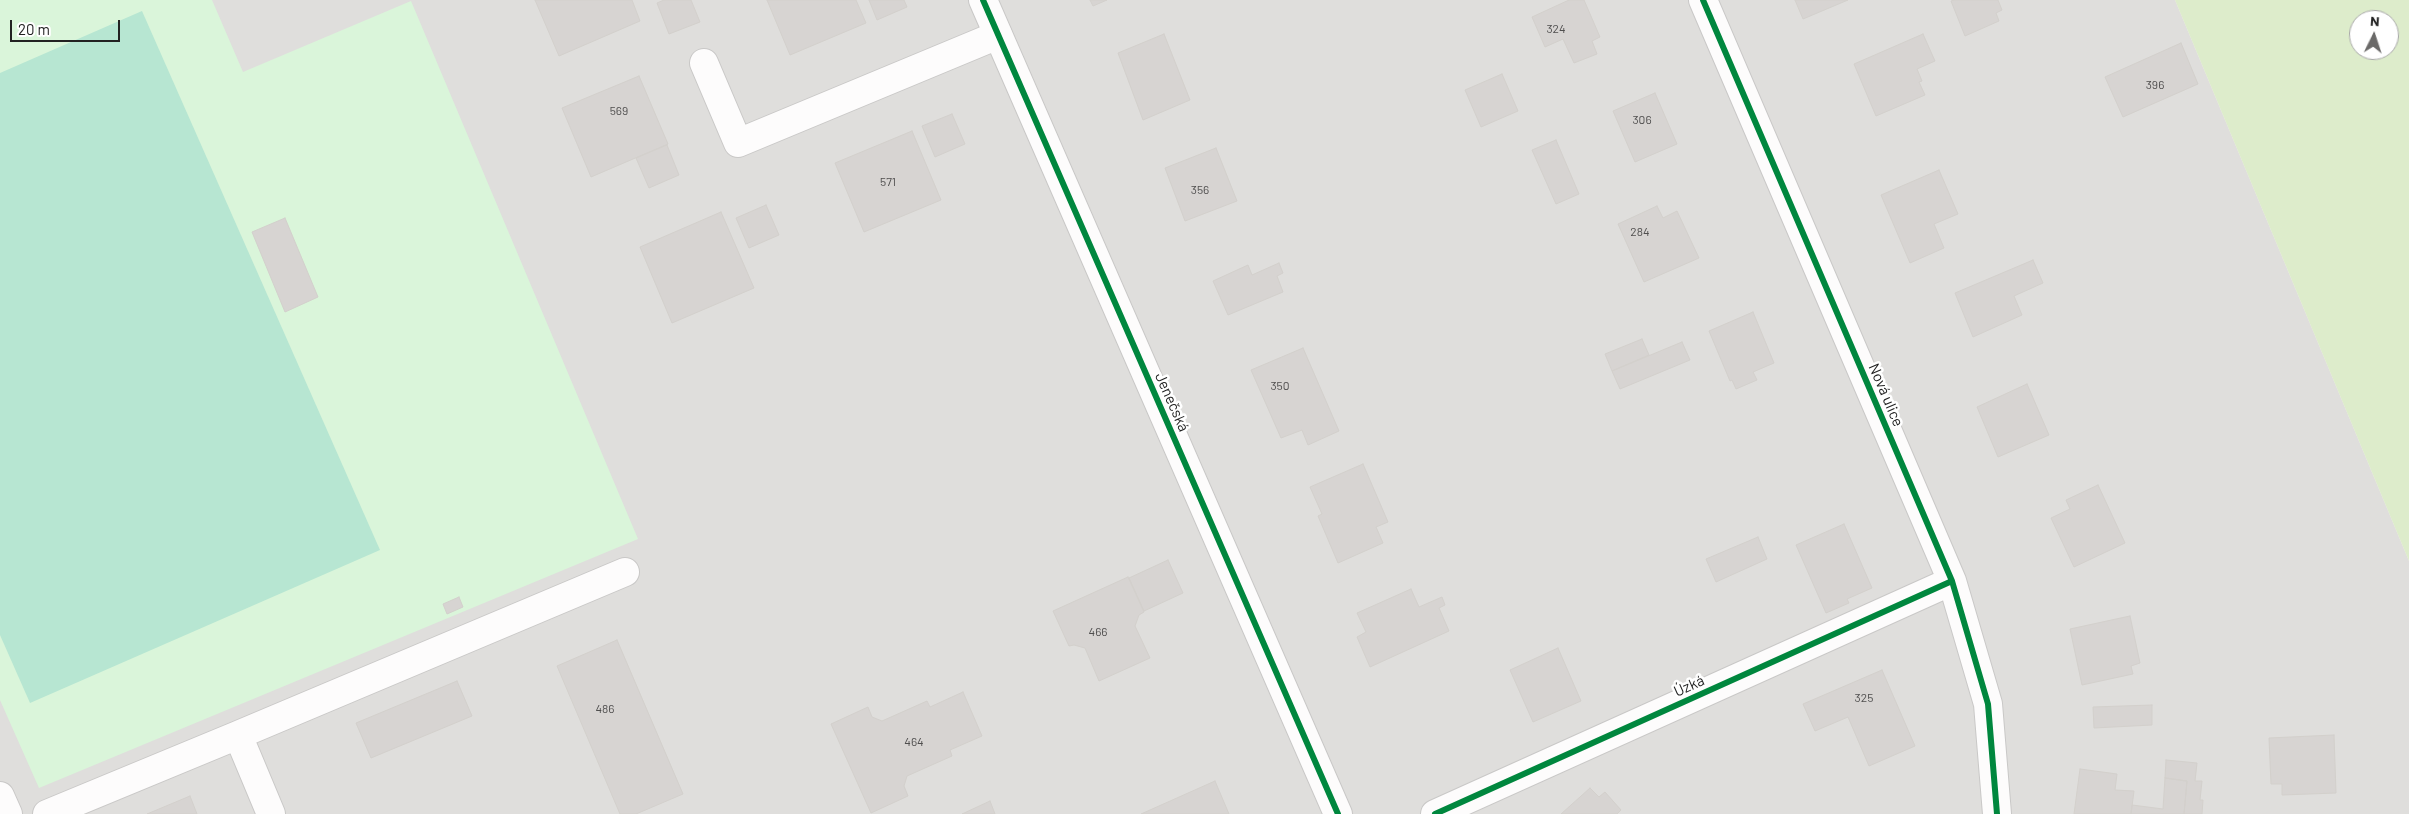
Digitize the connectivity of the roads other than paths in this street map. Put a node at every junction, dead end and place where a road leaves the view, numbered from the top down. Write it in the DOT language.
graph roads {
  1 [pos="983,0"];
  2 [pos="1703,0"];
  3 [pos="998,35"];
  4 [pos="704,62"];
  5 [pos="625,572"];
  6 [pos="1952,581"];
  7 [pos="238,735"];
  8 [pos="0,796"];
  9 [pos="8,814"];
  10 [pos="47,814"];
  11 [pos="271,814"];
  12 [pos="1338,814"];
  13 [pos="1435,814"];
  14 [pos="1997,814"];
  1 -- 3 [label="street, Jenečská"];
  2 -- 6 [label="street, Nová ulice"];
  3 -- 4 [label="street"];
  3 -- 12 [label="street, Jenečská"];
  5 -- 7 [label="street"];
  6 -- 13 [label="street, Úzká"];
  6 -- 14 [label="street, Nová ulice"];
  7 -- 10 [label="street"];
  7 -- 11 [label="street"];
  8 -- 9 [label="street"];
}
